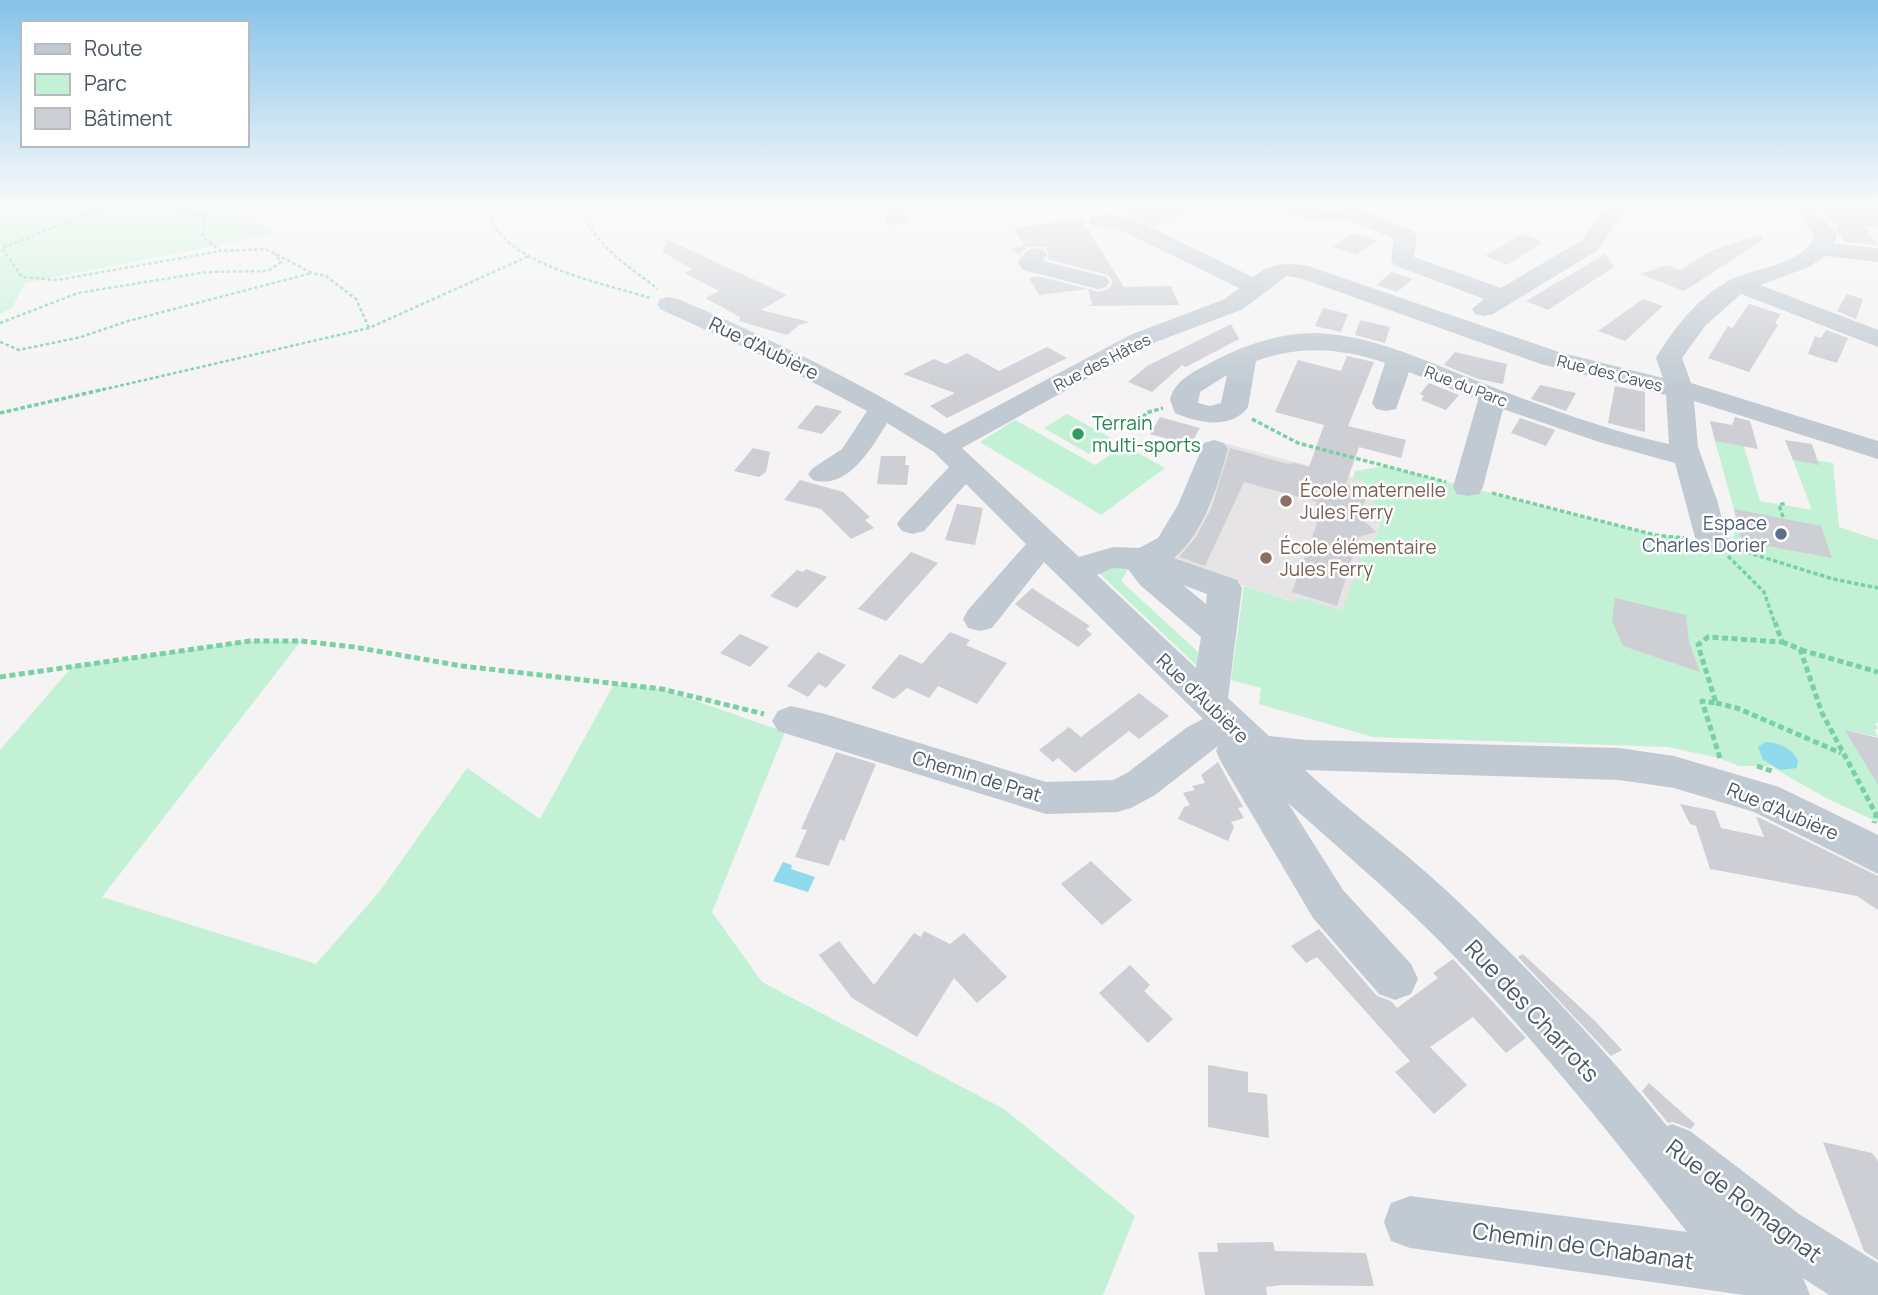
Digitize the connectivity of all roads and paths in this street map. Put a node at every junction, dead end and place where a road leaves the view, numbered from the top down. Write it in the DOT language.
graph roads {
  1 [pos="15,266"];
  2 [pos="134,266"];
  3 [pos="275,266"];
  4 [pos="300,266"];
  5 [pos="506,266"];
  6 [pos="557,266"];
  7 [pos="629,266"];
  8 [pos="1037,266"];
  9 [pos="1214,266"];
  10 [pos="1419,266"];
  11 [pos="1554,266"];
  12 [pos="1788,266"];
  13 [pos="312,273"];
  14 [pos="1738,285"];
  15 [pos="1255,287"];
  16 [pos="1502,297"];
  17 [pos="1059,298"];
  18 [pos="669,304"];
  19 [pos="0,323"];
  20 [pos="1457,326"];
  21 [pos="369,328"];
  22 [pos="1853,329"];
  23 [pos="1878,339"];
  24 [pos="0,342"];
  25 [pos="1243,359"];
  26 [pos="1399,360"];
  27 [pos="1878,360"];
  28 [pos="1679,388"];
  29 [pos="1493,396"];
  30 [pos="1183,400"];
  31 [pos="1386,403"];
  32 [pos="883,408"];
  33 [pos="0,413"];
  34 [pos="1135,429"];
  35 [pos="1214,449"];
  36 [pos="1878,450"];
  37 [pos="955,456"];
  38 [pos="1688,457"];
  39 [pos="823,474"];
  40 [pos="1468,487"];
  41 [pos="1786,503"];
  42 [pos="1783,517"];
  43 [pos="913,524"];
  44 [pos="1712,541"];
  45 [pos="1046,547"];
  46 [pos="1139,559"];
  47 [pos="1073,573"];
  48 [pos="1878,589"];
  49 [pos="980,619"];
  50 [pos="1782,642"];
  51 [pos="1800,649"];
  52 [pos="1878,672"];
  53 [pos="0,677"];
  54 [pos="1716,703"];
  55 [pos="791,721"];
  56 [pos="1236,729"];
  57 [pos="1842,753"];
  58 [pos="1720,758"];
  59 [pos="1876,840"];
  60 [pos="1395,979"];
  61 [pos="1616,1101"];
  62 [pos="1410,1222"];
  63 [pos="1769,1282"];
  64 [pos="1878,1294"];
  1 -- 2 [label="path"];
  3 -- 19 [label="path"];
  4 -- 13 [label="path"];
  5 -- 21 [label="path"];
  6 -- 18 [label="path"];
  7 -- 18 [label="path"];
  8 -- 17 [label="street"];
  9 -- 15 [label="street"];
  10 -- 16 [label="street"];
  11 -- 16 [label="street"];
  12 -- 14 [label="street"];
  13 -- 21 [label="path"];
  13 -- 24 [label="path"];
  14 -- 22 [label="street"];
  14 -- 28 [label="street"];
  15 -- 20 [label="street, Rue des Hâtes"];
  15 -- 37 [label="street, Rue des Hâtes"];
  16 -- 20 [label="street"];
  18 -- 32 [label="street, Rue d'Aubière"];
  20 -- 28 [label="street, Rue des Caves"];
  21 -- 33 [label="path"];
  22 -- 23 [label="street"];
  22 -- 27 [label="street"];
  25 -- 26 [label="street, Rue du Parc"];
  25 -- 30 [label="street, Rue du Parc"];
  25 -- 30 [label="street"];
  26 -- 29 [label="street, Rue du Parc"];
  26 -- 31 [label="street"];
  28 -- 36 [label="street, Rue des Caves"];
  28 -- 38 [label="street"];
  29 -- 38 [label="street, Rue du Parc"];
  29 -- 40 [label="street"];
  30 -- 34 [label="path"];
  32 -- 37 [label="street, Rue d'Aubière"];
  32 -- 39 [label="street"];
  35 -- 46 [label="street"];
  37 -- 43 [label="street, Rue des Hâtes"];
  37 -- 45 [label="street, Rue d'Aubière"];
  38 -- 44 [label="street"];
  41 -- 42 [label="path"];
  44 -- 48 [label="path"];
  44 -- 50 [label="path"];
  45 -- 47 [label="street, Rue d'Aubière"];
  45 -- 49 [label="street"];
  46 -- 47 [label="street"];
  46 -- 56 [label="street"];
  47 -- 56 [label="street, Rue d'Aubière"];
  50 -- 51 [label="path"];
  50 -- 54 [label="path"];
  51 -- 52 [label="path"];
  51 -- 57 [label="path"];
  53 -- 55 [label="path"];
  54 -- 57 [label="path"];
  54 -- 58 [label="path"];
  55 -- 56 [label="street, Chemin de Prat"];
  56 -- 59 [label="street, Rue d'Aubière"];
  56 -- 60 [label="street"];
  56 -- 61 [label="street, Rue des Charrots"];
  57 -- 59 [label="path"];
  61 -- 63 [label="street, Rue des Charrots"];
  61 -- 64 [label="street, Rue de Romagnat"];
  62 -- 63 [label="street, Chemin de Chabanat"];
}
